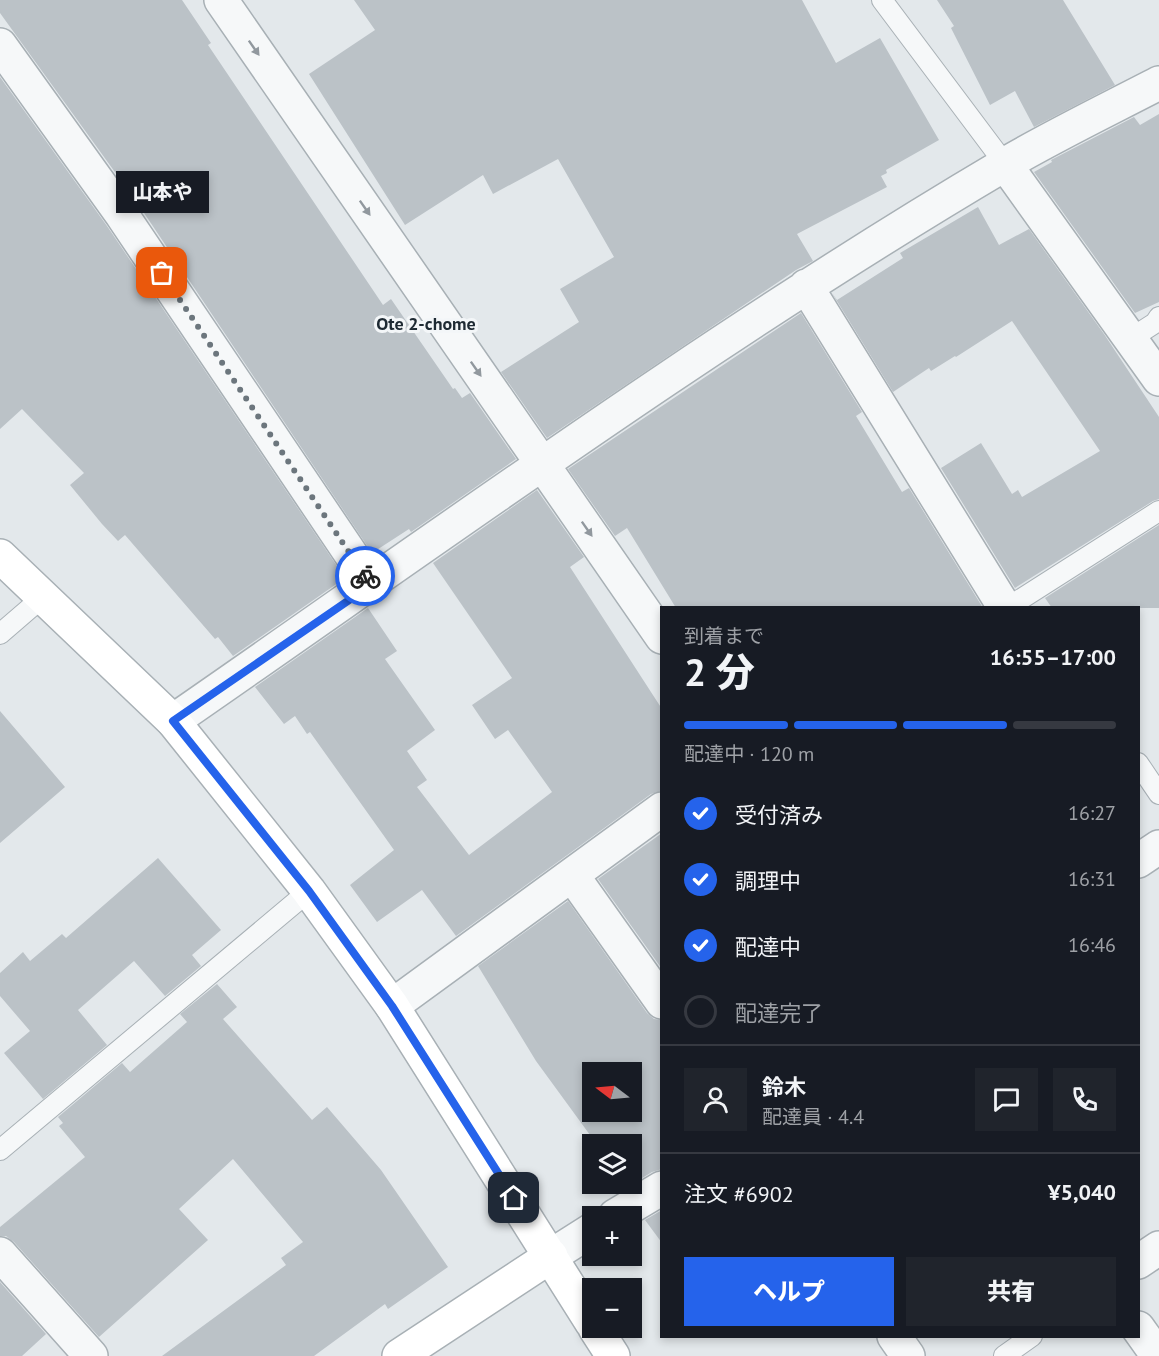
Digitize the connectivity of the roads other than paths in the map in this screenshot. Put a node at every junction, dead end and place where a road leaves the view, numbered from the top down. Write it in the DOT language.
graph roads {
  1 [pos="221,0"];
  2 [pos="882,0"];
  3 [pos="0,45"];
  4 [pos="1159,83"];
  5 [pos="1005,164"];
  6 [pos="806,286"];
  7 [pos="1159,317"];
  8 [pos="1130,339"];
  9 [pos="1159,379"];
  10 [pos="543,465"];
  11 [pos="1159,511"];
  12 [pos="0,556"];
  13 [pos="371,585"];
  14 [pos="44,596"];
  15 [pos="1018,605"];
  16 [pos="0,634"];
  17 [pos="660,634"];
  18 [pos="173,721"];
  19 [pos="1140,766"];
  20 [pos="1159,794"];
  21 [pos="660,810"];
  22 [pos="1159,847"];
  23 [pos="1140,860"];
  24 [pos="572,875"];
  25 [pos="309,891"];
  26 [pos="660,999"];
  27 [pos="392,1006"];
  28 [pos="0,1150"];
  29 [pos="660,1189"];
  30 [pos="632,1206"];
  31 [pos="582,1236"];
  32 [pos="1159,1248"];
  33 [pos="0,1254"];
  34 [pos="551,1256"];
  35 [pos="1140,1261"];
  36 [pos="582,1307"];
  37 [pos="1140,1331"];
  38 [pos="601,1338"];
  39 [pos="895,1338"];
  40 [pos="1029,1338"];
  41 [pos="91,1356"];
  42 [pos="399,1356"];
  43 [pos="613,1356"];
  44 [pos="908,1356"];
  45 [pos="1004,1356"];
  46 [pos="1158,1356"];
  1 -- 10 [label="street, one-way"];
  2 -- 5 [label="lane"];
  3 -- 13 [label="street"];
  4 -- 5 [label="street"];
  5 -- 6 [label="street"];
  5 -- 8 [label="street"];
  6 -- 10 [label="street"];
  6 -- 15 [label="street"];
  7 -- 8 [label="lane"];
  8 -- 9 [label="street"];
  10 -- 13 [label="street"];
  10 -- 17 [label="street, one-way"];
  11 -- 15 [label="lane"];
  12 -- 14 [label="street"];
  13 -- 18 [label="street"];
  14 -- 16 [label="lane"];
  14 -- 18 [label="street"];
  18 -- 25 [label="street"];
  19 -- 20 [label="lane"];
  21 -- 24 [label="street"];
  22 -- 23 [label="street"];
  24 -- 26 [label="street"];
  24 -- 27 [label="street"];
  25 -- 27 [label="street"];
  25 -- 28 [label="lane"];
  27 -- 34 [label="street"];
  29 -- 30 [label="street"];
  31 -- 34 [label="street"];
  32 -- 35 [label="street"];
  33 -- 41 [label="street"];
  34 -- 36 [label="street"];
  34 -- 42 [label="street"];
  37 -- 46 [label="street"];
  38 -- 43 [label="street"];
  39 -- 44 [label="street"];
  40 -- 45 [label="lane"];
}
